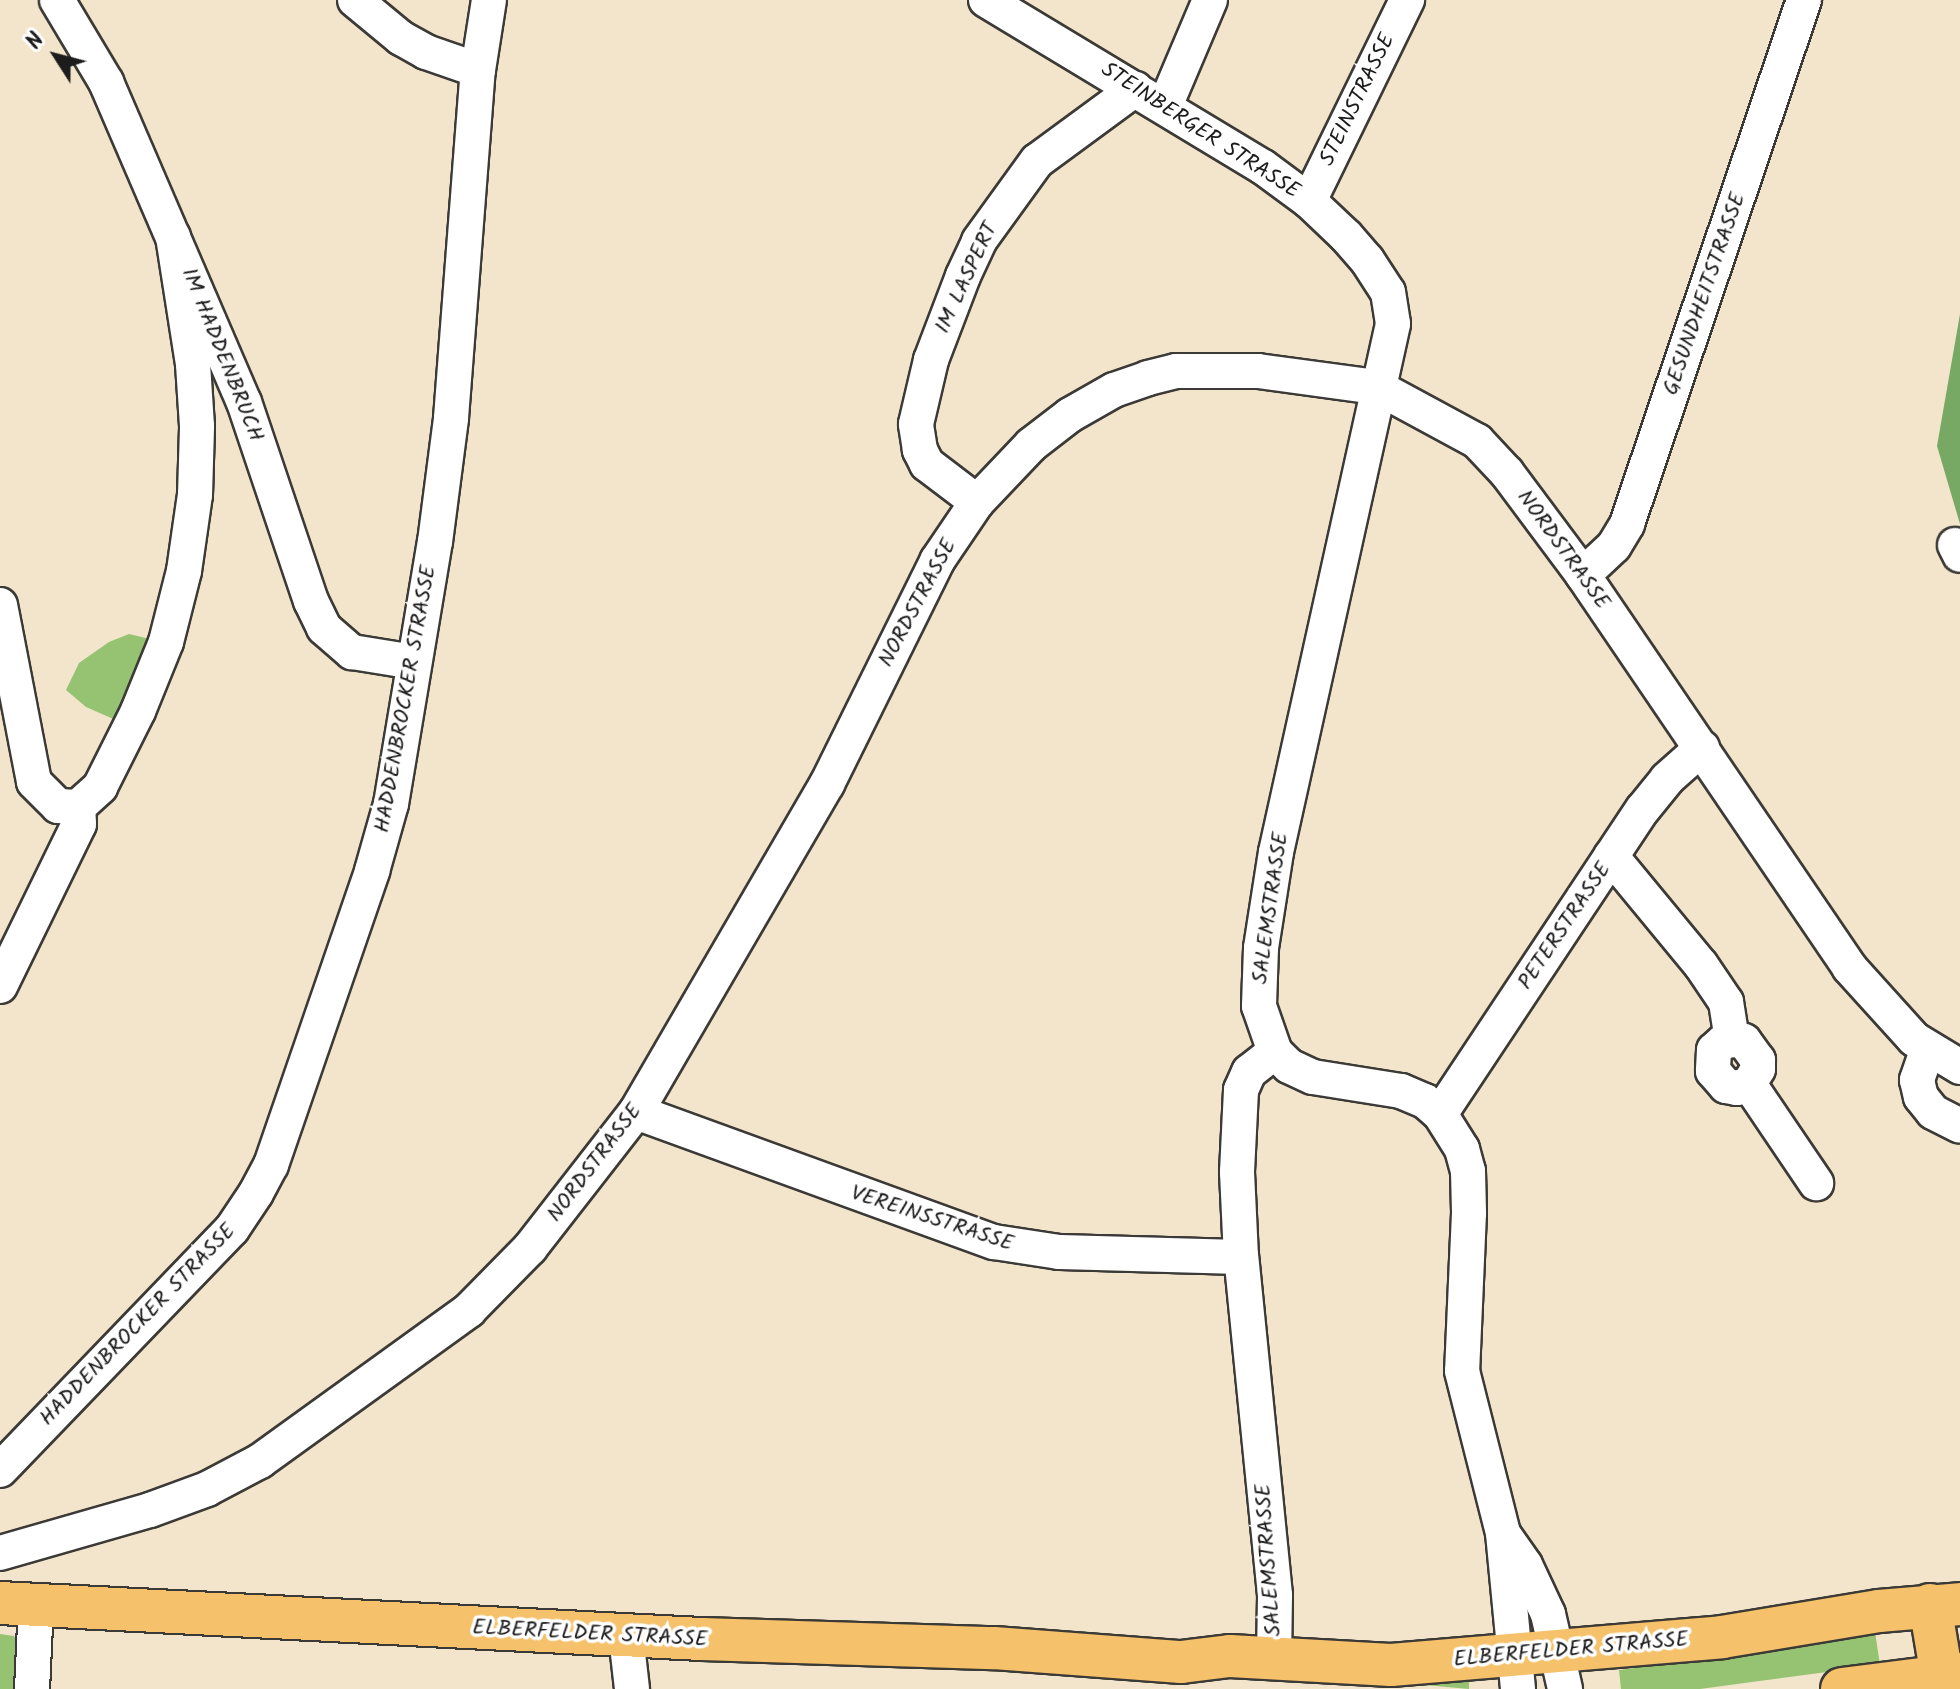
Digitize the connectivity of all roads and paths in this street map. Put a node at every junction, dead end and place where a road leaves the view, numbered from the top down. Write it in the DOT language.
graph roads {
  1 [pos="57,0"];
  2 [pos="355,0"];
  3 [pos="489,0"];
  4 [pos="986,0"];
  5 [pos="1210,0"];
  6 [pos="1407,0"];
  7 [pos="1804,0"];
  8 [pos="478,70"];
  9 [pos="1135,89"];
  10 [pos="1165,106"];
  11 [pos="1309,201"];
  12 [pos="173,237"];
  13 [pos="1377,387"];
  14 [pos="977,502"];
  15 [pos="1583,575"];
  16 [pos="0,605"];
  17 [pos="414,662"];
  18 [pos="1702,748"];
  19 [pos="78,807"];
  20 [pos="1611,856"];
  21 [pos="0,986"];
  22 [pos="1928,1048"];
  23 [pos="1275,1052"];
  24 [pos="1960,1067"];
  25 [pos="636,1112"];
  26 [pos="1440,1114"];
  27 [pos="1960,1126"];
  28 [pos="1816,1183"];
  29 [pos="1241,1257"];
  30 [pos="0,1470"];
  31 [pos="0,1553"];
  32 [pos="18,1604"];
  33 [pos="1945,1604"];
  34 [pos="626,1636"];
  35 [pos="1539,1671"];
  36 [pos="1280,1675"];
  37 [pos="1951,1675"];
  38 [pos="32,1689"];
  39 [pos="632,1689"];
  40 [pos="1842,1689"];
  1 -- 12 [label="street, IM HADDENBRUCH"];
  2 -- 8 [label="street"];
  3 -- 8 [label="street, HADDENBROCKER STRASSE"];
  4 -- 9 [label="street, STEINBERGER STRASSE"];
  5 -- 10 [label="street"];
  6 -- 11 [label="street, STEINSTRASSE"];
  7 -- 15 [label="street, GESUNDHEITSTRASSE"];
  8 -- 17 [label="street, HADDENBROCKER STRASSE"];
  9 -- 10 [label="street, STEINBERGER STRASSE"];
  9 -- 14 [label="street, IM LASPERT"];
  10 -- 11 [label="street, STEINBERGER STRASSE"];
  11 -- 13 [label="street, STEINBERGER STRASSE"];
  12 -- 17 [label="street, IM HADDENBRUCH"];
  12 -- 19 [label="street"];
  13 -- 14 [label="street, NORDSTRASSE"];
  13 -- 15 [label="street, NORDSTRASSE"];
  13 -- 23 [label="street, SALEMSTRASSE"];
  14 -- 25 [label="street, NORDSTRASSE"];
  15 -- 18 [label="street, NORDSTRASSE"];
  16 -- 19 [label="street"];
  17 -- 30 [label="street, HADDENBROCKER STRASSE"];
  18 -- 20 [label="street, PETERSTRASSE"];
  18 -- 22 [label="street, NORDSTRASSE"];
  19 -- 21 [label="street"];
  20 -- 26 [label="street, PETERSTRASSE"];
  20 -- 28 [label="street"];
  22 -- 24 [label="street, NORDSTRASSE"];
  22 -- 27 [label="street"];
  23 -- 26 [label="street"];
  23 -- 29 [label="street, SALEMSTRASSE"];
  25 -- 29 [label="street, VEREINSSTRASSE"];
  25 -- 31 [label="street, NORDSTRASSE"];
  26 -- 35 [label="street"];
  29 -- 36 [label="street, SALEMSTRASSE"];
  32 -- 34 [label="main road, ELBERFELDER STRASSE"];
  32 -- 38 [label="street"];
  33 -- 35 [label="main road, ELBERFELDER STRASSE"];
  33 -- 37 [label="main road"];
  34 -- 36 [label="main road, ELBERFELDER STRASSE"];
  34 -- 39 [label="street"];
  35 -- 36 [label="main road, ELBERFELDER STRASSE"];
  37 -- 40 [label="main road"];
}
